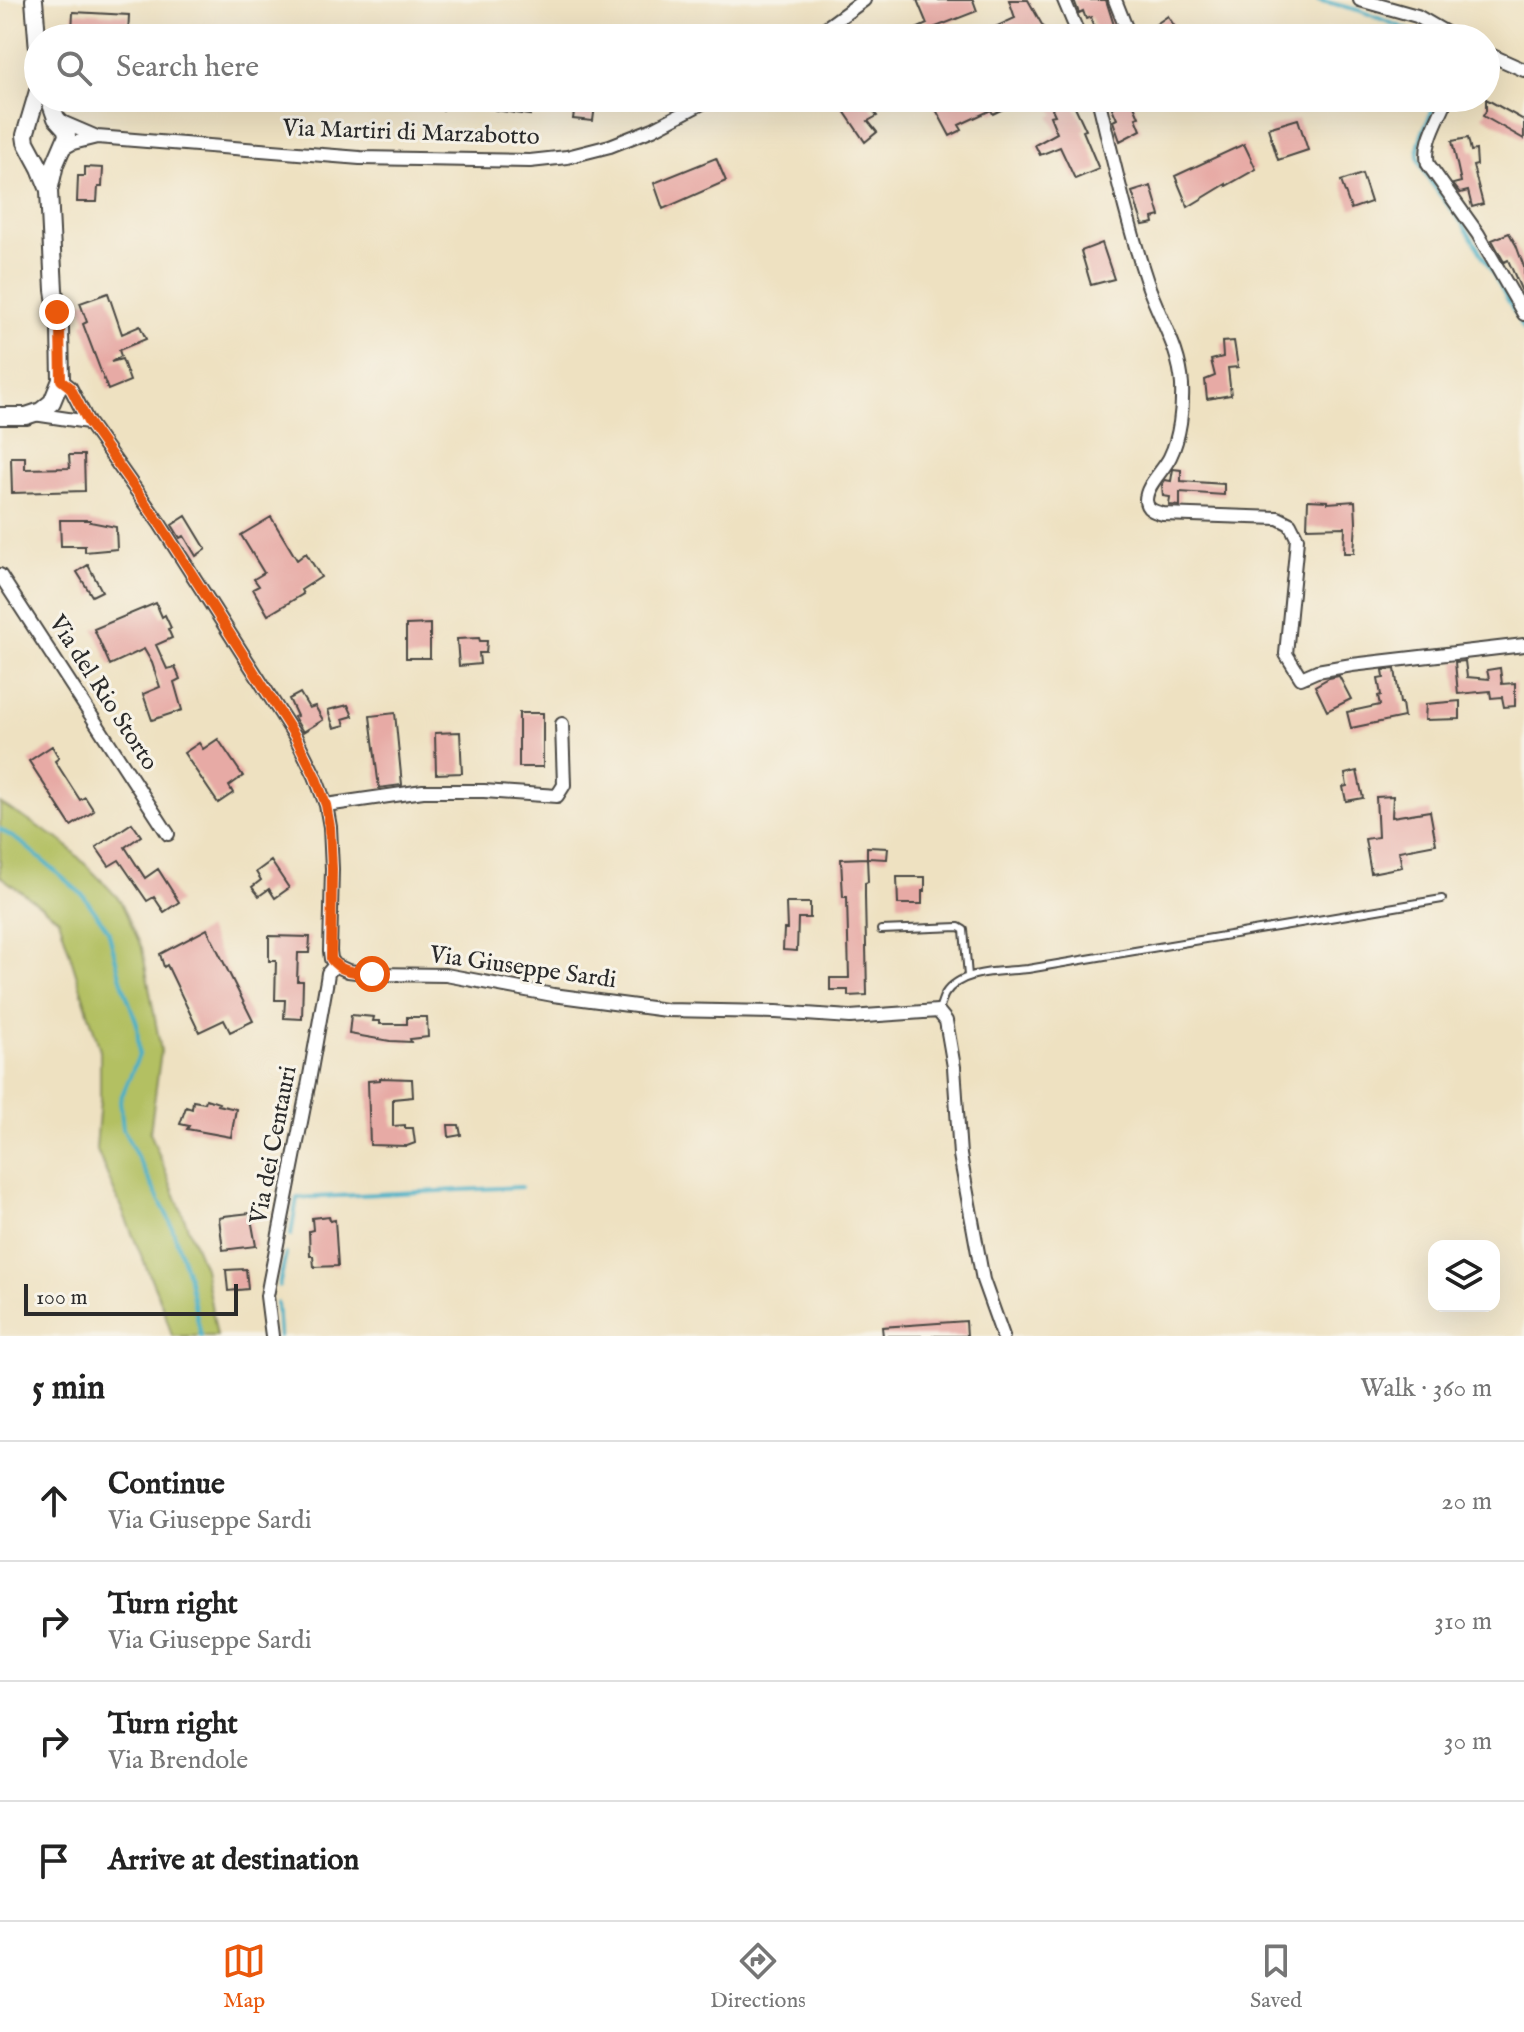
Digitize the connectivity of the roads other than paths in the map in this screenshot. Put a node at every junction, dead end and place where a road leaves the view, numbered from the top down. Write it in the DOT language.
graph roads {
  1 [pos="34,0"];
  2 [pos="864,0"];
  3 [pos="1064,0"];
  4 [pos="1115,0"];
  5 [pos="1360,0"];
  6 [pos="36,24"];
  7 [pos="831,24"];
  8 [pos="1074,24"];
  9 [pos="1124,24"];
  10 [pos="1431,24"];
  11 [pos="1500,59"];
  12 [pos="1524,70"];
  13 [pos="33,112"];
  14 [pos="55,112"];
  15 [pos="685,112"];
  16 [pos="1102,112"];
  17 [pos="1441,112"];
  18 [pos="59,120"];
  19 [pos="30,122"];
  20 [pos="97,137"];
  21 [pos="30,149"];
  22 [pos="60,150"];
  23 [pos="49,191"];
  24 [pos="1524,314"];
  25 [pos="61,380"];
  26 [pos="34,414"];
  27 [pos="0,416"];
  28 [pos="88,422"];
  29 [pos="0,575"];
  30 [pos="1524,645"];
  31 [pos="562,724"];
  32 [pos="326,805"];
  33 [pos="168,834"];
  34 [pos="1442,899"];
  35 [pos="881,930"];
  36 [pos="335,965"];
  37 [pos="968,976"];
  38 [pos="938,1011"];
  39 [pos="272,1336"];
  40 [pos="1003,1336"];
  1 -- 6 [label="street"];
  2 -- 7 [label="street"];
  3 -- 8 [label="street"];
  4 -- 9 [label="street"];
  5 -- 10 [label="street"];
  11 -- 12 [label="street"];
  13 -- 19 [label="street"];
  14 -- 18 [label="street"];
  15 -- 20 [label="street, Via Martiri di Marzabotto"];
  16 -- 30 [label="street"];
  17 -- 24 [label="street"];
  18 -- 19 [label="street"];
  18 -- 20 [label="street, Via Martiri di Marzabotto"];
  18 -- 22 [label="street"];
  19 -- 21 [label="street"];
  20 -- 22 [label="street, Via Martiri di Marzabotto"];
  21 -- 22 [label="street"];
  21 -- 23 [label="street"];
  22 -- 23 [label="street"];
  23 -- 25 [label="street"];
  25 -- 26 [label="street"];
  25 -- 28 [label="street"];
  26 -- 27 [label="street"];
  26 -- 28 [label="street"];
  28 -- 32 [label="street"];
  29 -- 33 [label="street, Via del Rio Storto"];
  31 -- 32 [label="street"];
  32 -- 36 [label="street"];
  34 -- 37 [label="lane"];
  35 -- 37 [label="lane"];
  36 -- 38 [label="street, Via Giuseppe Sardi"];
  36 -- 39 [label="street, Via dei Centauri"];
  37 -- 38 [label="lane"];
  38 -- 40 [label="street"];
}
